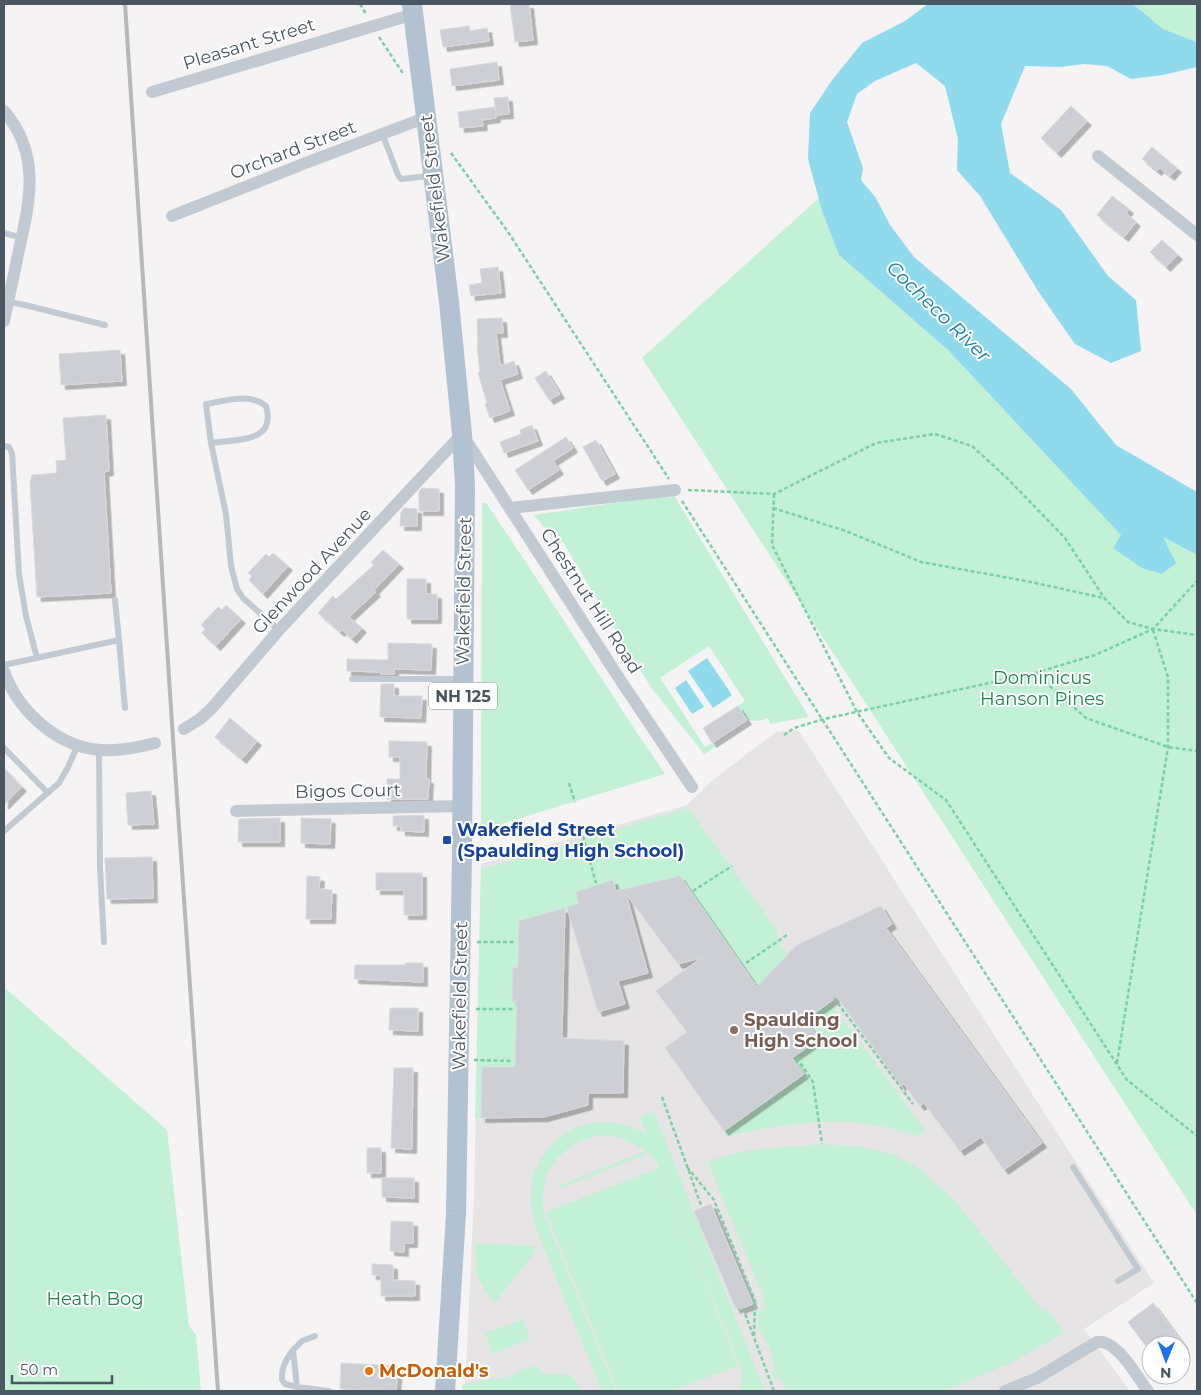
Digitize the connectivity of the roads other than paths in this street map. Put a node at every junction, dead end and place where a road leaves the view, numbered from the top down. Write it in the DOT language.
graph roads {
  1 [pos="413,9"];
  2 [pos="152,92"];
  3 [pos="4,111"];
  4 [pos="427,117"];
  5 [pos="382,134"];
  6 [pos="1098,156"];
  7 [pos="434,175"];
  8 [pos="172,216"];
  9 [pos="4,233"];
  10 [pos="1197,234"];
  11 [pos="22,238"];
  12 [pos="8,302"];
  13 [pos="4,321"];
  14 [pos="105,325"];
  15 [pos="462,434"];
  16 [pos="211,443"];
  17 [pos="4,446"];
  18 [pos="675,490"];
  19 [pos="510,508"];
  20 [pos="115,600"];
  21 [pos="279,630"];
  22 [pos="120,640"];
  23 [pos="37,658"];
  24 [pos="4,665"];
  25 [pos="4,671"];
  26 [pos="352,678"];
  27 [pos="464,679"];
  28 [pos="125,708"];
  29 [pos="184,728"];
  30 [pos="155,744"];
  31 [pos="78,745"];
  32 [pos="4,748"];
  33 [pos="99,750"];
  34 [pos="692,787"];
  35 [pos="48,793"];
  36 [pos="462,806"];
  37 [pos="236,811"];
  38 [pos="4,831"];
  39 [pos="104,942"];
  40 [pos="1074,1168"];
  41 [pos="1118,1281"];
  42 [pos="315,1336"];
  43 [pos="293,1350"];
  44 [pos="297,1387"];
  45 [pos="330,1391"];
  46 [pos="445,1391"];
  47 [pos="1005,1391"];
  48 [pos="1148,1391"];
  1 -- 2 [label="street, Pleasant Street"];
  1 -- 4 [label="main road, Wakefield Street / NH 125"];
  3 -- 11 [label="street"];
  4 -- 5 [label="street, Orchard Street"];
  4 -- 7 [label="main road, Wakefield Street / NH 125"];
  5 -- 7 [label="lane"];
  5 -- 8 [label="street, Orchard Street"];
  6 -- 10 [label="street"];
  7 -- 15 [label="main road, Wakefield Street / NH 125"];
  9 -- 11 [label="lane"];
  11 -- 12 [label="street"];
  12 -- 13 [label="street"];
  12 -- 14 [label="lane"];
  15 -- 19 [label="street, Chestnut Hill Road"];
  15 -- 21 [label="street, Glenwood Avenue"];
  15 -- 27 [label="main road, Wakefield Street / NH 125"];
  16 -- 16 [label="lane"];
  16 -- 21 [label="lane"];
  17 -- 23 [label="lane"];
  18 -- 19 [label="street"];
  19 -- 34 [label="street, Chestnut Hill Road"];
  20 -- 22 [label="lane"];
  21 -- 29 [label="street, Glenwood Avenue"];
  22 -- 23 [label="lane"];
  22 -- 28 [label="lane"];
  23 -- 24 [label="lane"];
  25 -- 31 [label="street"];
  26 -- 27 [label="lane"];
  27 -- 36 [label="main road, Wakefield Street / NH 125"];
  30 -- 33 [label="street"];
  31 -- 33 [label="street"];
  31 -- 35 [label="lane"];
  32 -- 35 [label="lane"];
  33 -- 39 [label="lane"];
  35 -- 38 [label="lane"];
  36 -- 37 [label="street, Bigos Court"];
  36 -- 46 [label="main road, Wakefield Street / NH 125"];
  40 -- 41 [label="lane"];
  42 -- 43 [label="lane"];
  43 -- 44 [label="lane"];
  43 -- 44 [label="lane"];
  44 -- 45 [label="lane"];
  47 -- 48 [label="street"];
}
